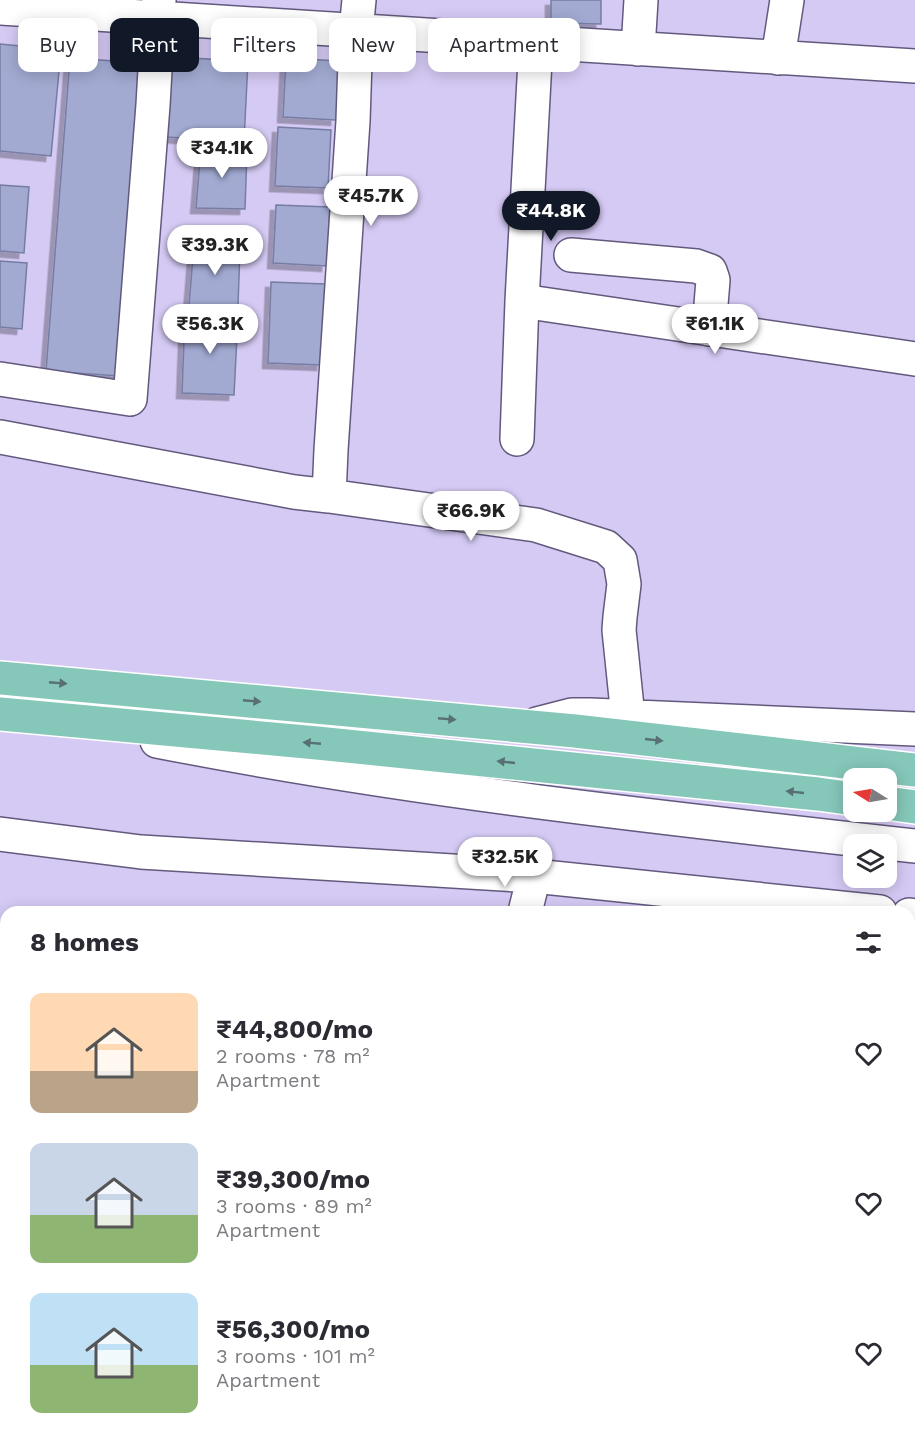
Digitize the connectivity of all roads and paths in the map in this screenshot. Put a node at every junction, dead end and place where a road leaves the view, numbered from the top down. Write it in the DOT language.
graph roads {
  1 [pos="641,0"];
  2 [pos="787,0"];
  3 [pos="0,8"];
  4 [pos="158,9"];
  5 [pos="357,15"];
  6 [pos="428,26"];
  7 [pos="580,45"];
  8 [pos="638,49"];
  9 [pos="778,58"];
  10 [pos="915,66"];
  11 [pos="534,72"];
  12 [pos="571,255"];
  13 [pos="522,301"];
  14 [pos="709,329"];
  15 [pos="915,359"];
  16 [pos="0,379"];
  17 [pos="0,437"];
  18 [pos="517,439"];
  19 [pos="329,496"];
  20 [pos="0,678"];
  21 [pos="0,714"];
  22 [pos="628,717"];
  23 [pos="50,719"];
  24 [pos="529,727"];
  25 [pos="915,729"];
  26 [pos="915,770"];
  27 [pos="843,797"];
  28 [pos="897,805"];
  29 [pos="915,807"];
  30 [pos="0,834"];
  31 [pos="915,846"];
  32 [pos="534,876"];
  33 [pos="526,906"];
  34 [pos="822,906"];
  1 -- 8 [label="street"];
  2 -- 9 [label="street"];
  3 -- 4 [label="street"];
  4 -- 5 [label="street"];
  4 -- 16 [label="street"];
  5 -- 6 [label="street"];
  5 -- 19 [label="street"];
  7 -- 8 [label="street"];
  8 -- 9 [label="street"];
  9 -- 10 [label="street"];
  11 -- 13 [label="street"];
  12 -- 14 [label="street"];
  13 -- 14 [label="street"];
  13 -- 18 [label="street"];
  14 -- 15 [label="street"];
  17 -- 19 [label="street"];
  19 -- 22 [label="street"];
  20 -- 24 [label="main road, one-way"];
  21 -- 23 [label="main road"];
  22 -- 24 [label="street"];
  22 -- 25 [label="street"];
  27 -- 23 [label="main road, one-way"];
  23 -- 31 [label="street"];
  24 -- 26 [label="main road, one-way"];
  28 -- 29 [label="main road"];
  30 -- 32 [label="street"];
  32 -- 33 [label="street"];
  32 -- 34 [label="street"];
}
